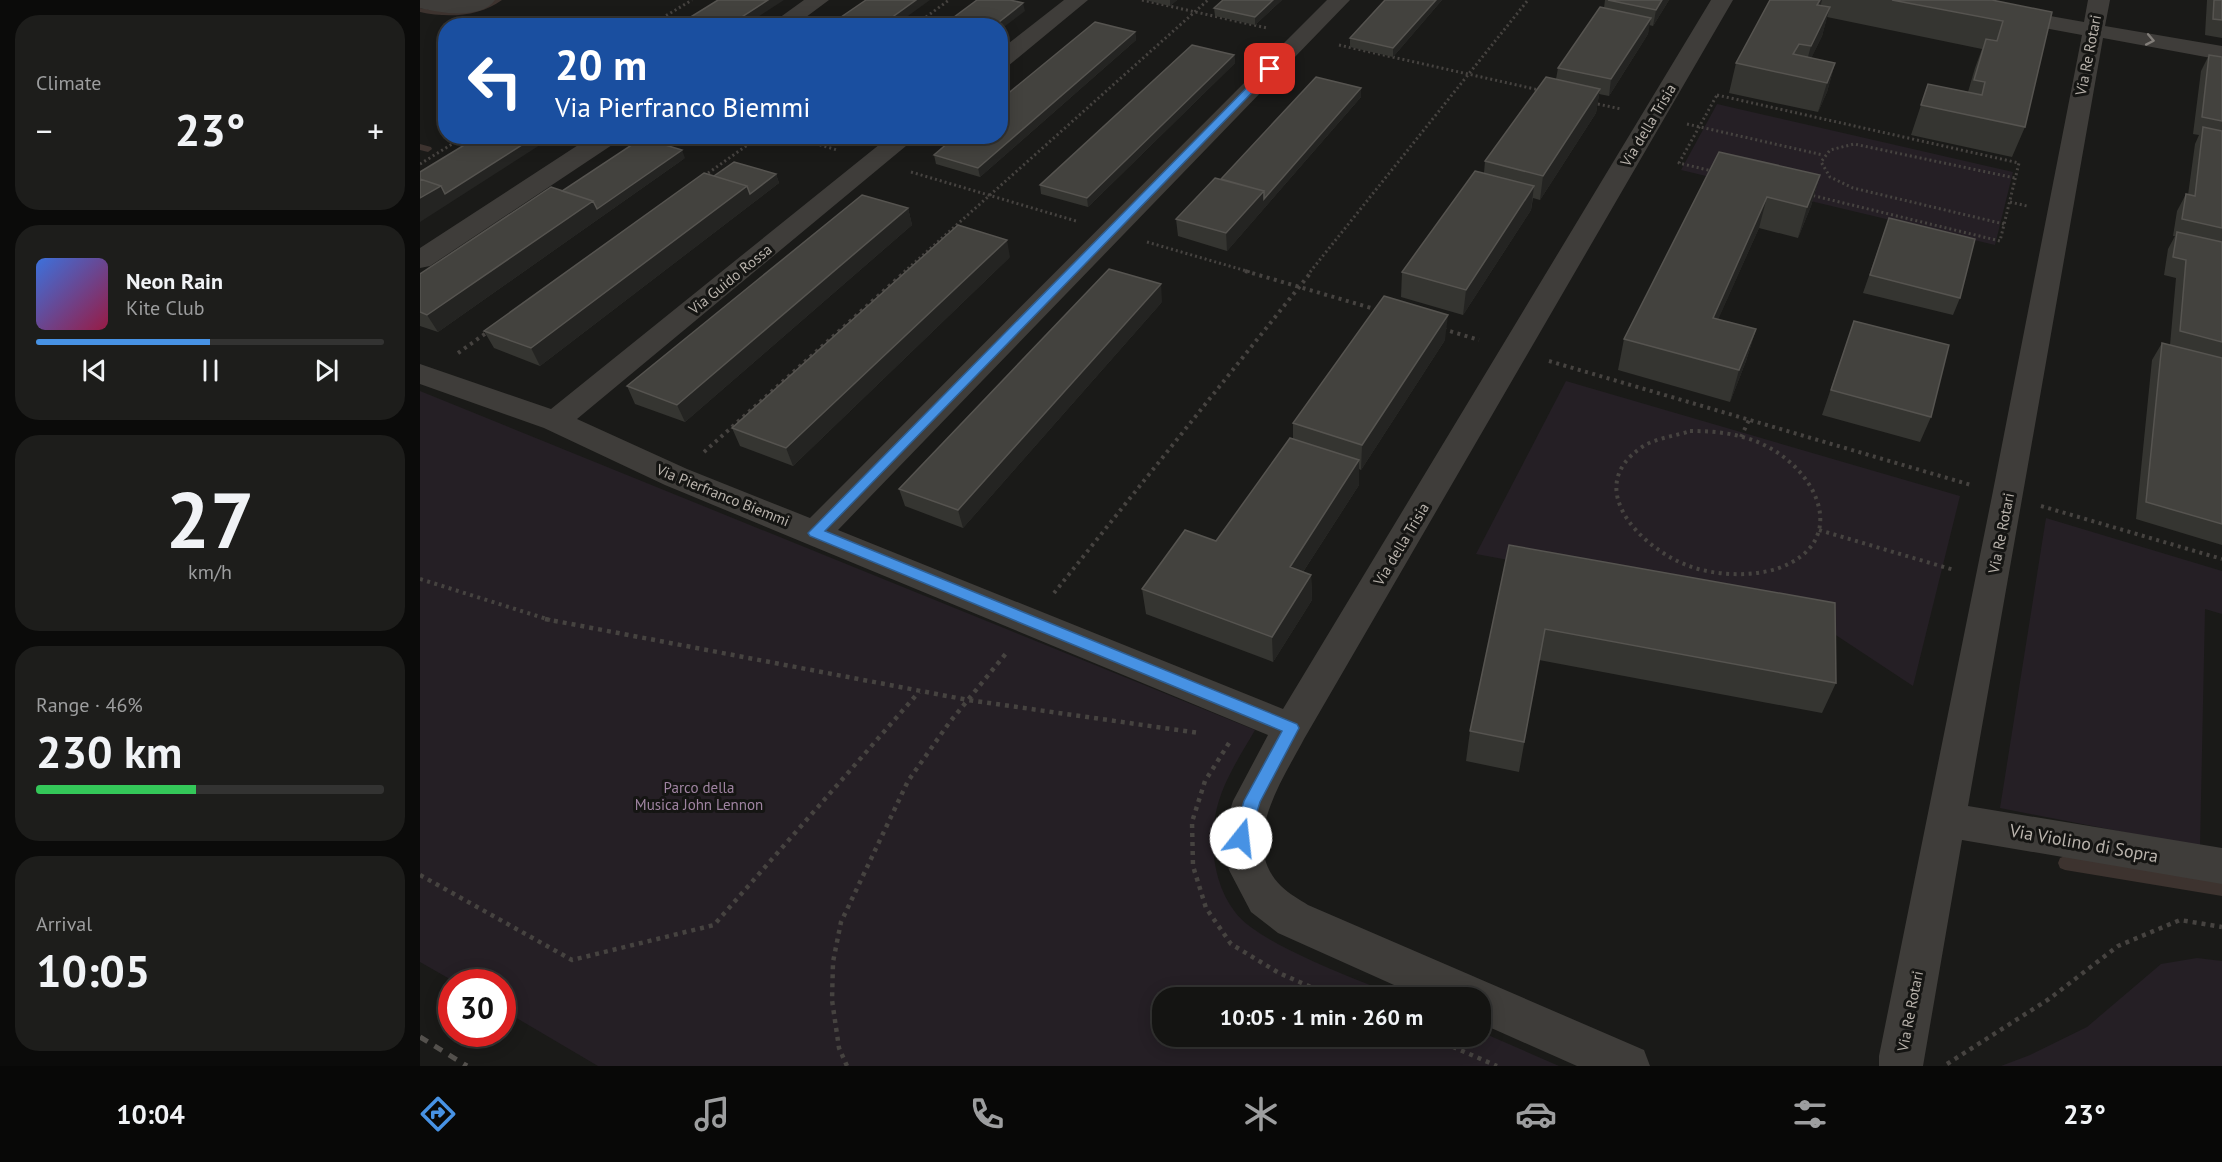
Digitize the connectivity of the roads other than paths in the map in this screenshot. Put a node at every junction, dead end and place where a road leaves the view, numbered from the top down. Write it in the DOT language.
graph roads {
  1 [pos="484,0"];
  2 [pos="818,0"];
  3 [pos="1077,0"];
  4 [pos="1339,0"];
  5 [pos="1722,0"];
  6 [pos="1924,0"];
  7 [pos="420,2"];
  8 [pos="2096,14"];
  9 [pos="790,18"];
  10 [pos="2222,53"];
  11 [pos="1008,55"];
  12 [pos="597,144"];
  13 [pos="896,144"];
  14 [pos="420,260"];
  15 [pos="423,376"];
  16 [pos="555,421"];
  17 [pos="815,533"];
  18 [pos="1291,728"];
  19 [pos="1947,820"];
  20 [pos="2222,866"];
  21 [pos="1447,987"];
  22 [pos="1491,1006"];
  23 [pos="1628,1066"];
  24 [pos="1901,1066"];
  1 -- 7 [label="street"];
  2 -- 9 [label="street"];
  3 -- 11 [label="street"];
  4 -- 17 [label="street"];
  5 -- 18 [label="street, Via della Trisia"];
  6 -- 8 [label="street"];
  8 -- 10 [label="street, one-way"];
  8 -- 19 [label="street, Via Re Rotari"];
  12 -- 14 [label="street"];
  13 -- 16 [label="street, Via Guido Rossa"];
  15 -- 16 [label="street, Via Pierfranco Biemmi"];
  16 -- 17 [label="street, Via Pierfranco Biemmi"];
  17 -- 18 [label="street, Via Pierfranco Biemmi"];
  18 -- 21 [label="street, Via della Trisia"];
  19 -- 20 [label="street, Via Violino di Sopra"];
  19 -- 24 [label="street, Via Re Rotari"];
  22 -- 23 [label="street"];
}
